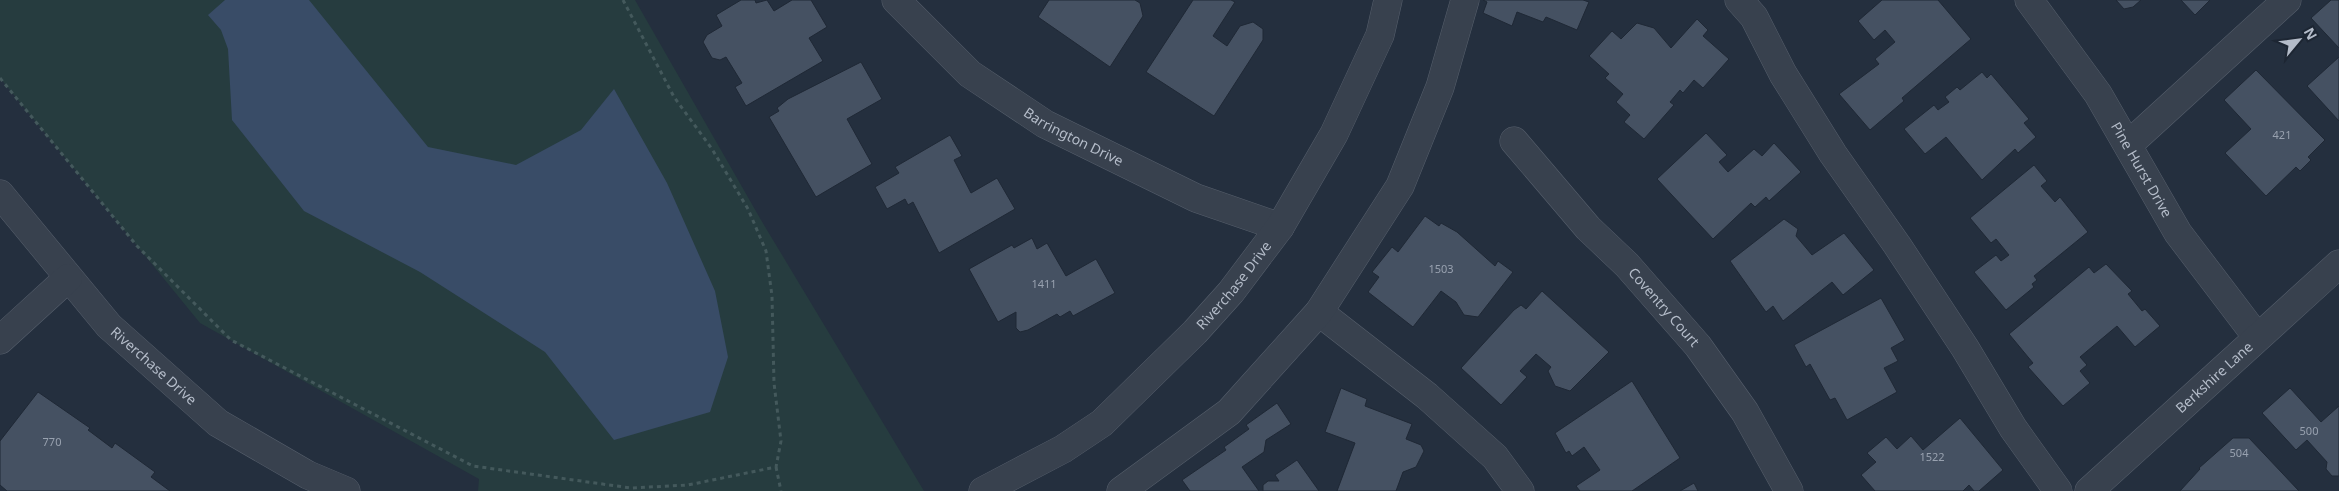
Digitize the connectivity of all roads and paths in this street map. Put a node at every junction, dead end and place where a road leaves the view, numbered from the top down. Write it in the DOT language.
graph roads {
  1 [pos="622,0"];
  2 [pos="896,0"];
  3 [pos="1388,0"];
  4 [pos="1465,0"];
  5 [pos="1739,0"];
  6 [pos="2030,0"];
  7 [pos="2288,0"];
  8 [pos="0,78"];
  9 [pos="1514,141"];
  10 [pos="2128,145"];
  11 [pos="0,194"];
  12 [pos="1280,227"];
  13 [pos="2339,264"];
  14 [pos="68,278"];
  15 [pos="1319,312"];
  16 [pos="2257,338"];
  17 [pos="0,340"];
  18 [pos="776,467"];
  19 [pos="346,491"];
  20 [pos="781,491"];
  21 [pos="983,491"];
  22 [pos="1121,491"];
  23 [pos="1520,491"];
  24 [pos="1789,491"];
  25 [pos="2058,491"];
  26 [pos="2089,491"];
  1 -- 18 [label="path"];
  2 -- 12 [label="street, Barrington Drive"];
  3 -- 12 [label="street, Riverchase Drive"];
  4 -- 15 [label="street"];
  5 -- 25 [label="street"];
  6 -- 10 [label="street, Pine Hurst Drive"];
  7 -- 10 [label="street"];
  8 -- 18 [label="path"];
  9 -- 24 [label="street, Coventry Court"];
  10 -- 16 [label="street, Pine Hurst Drive"];
  11 -- 14 [label="street, Riverchase Drive"];
  12 -- 21 [label="street, Riverchase Drive"];
  13 -- 16 [label="street, Berkshire Lane"];
  14 -- 17 [label="street"];
  14 -- 19 [label="street, Riverchase Drive"];
  15 -- 22 [label="street"];
  15 -- 23 [label="street"];
  16 -- 26 [label="street, Berkshire Lane"];
  18 -- 20 [label="path"];
}
